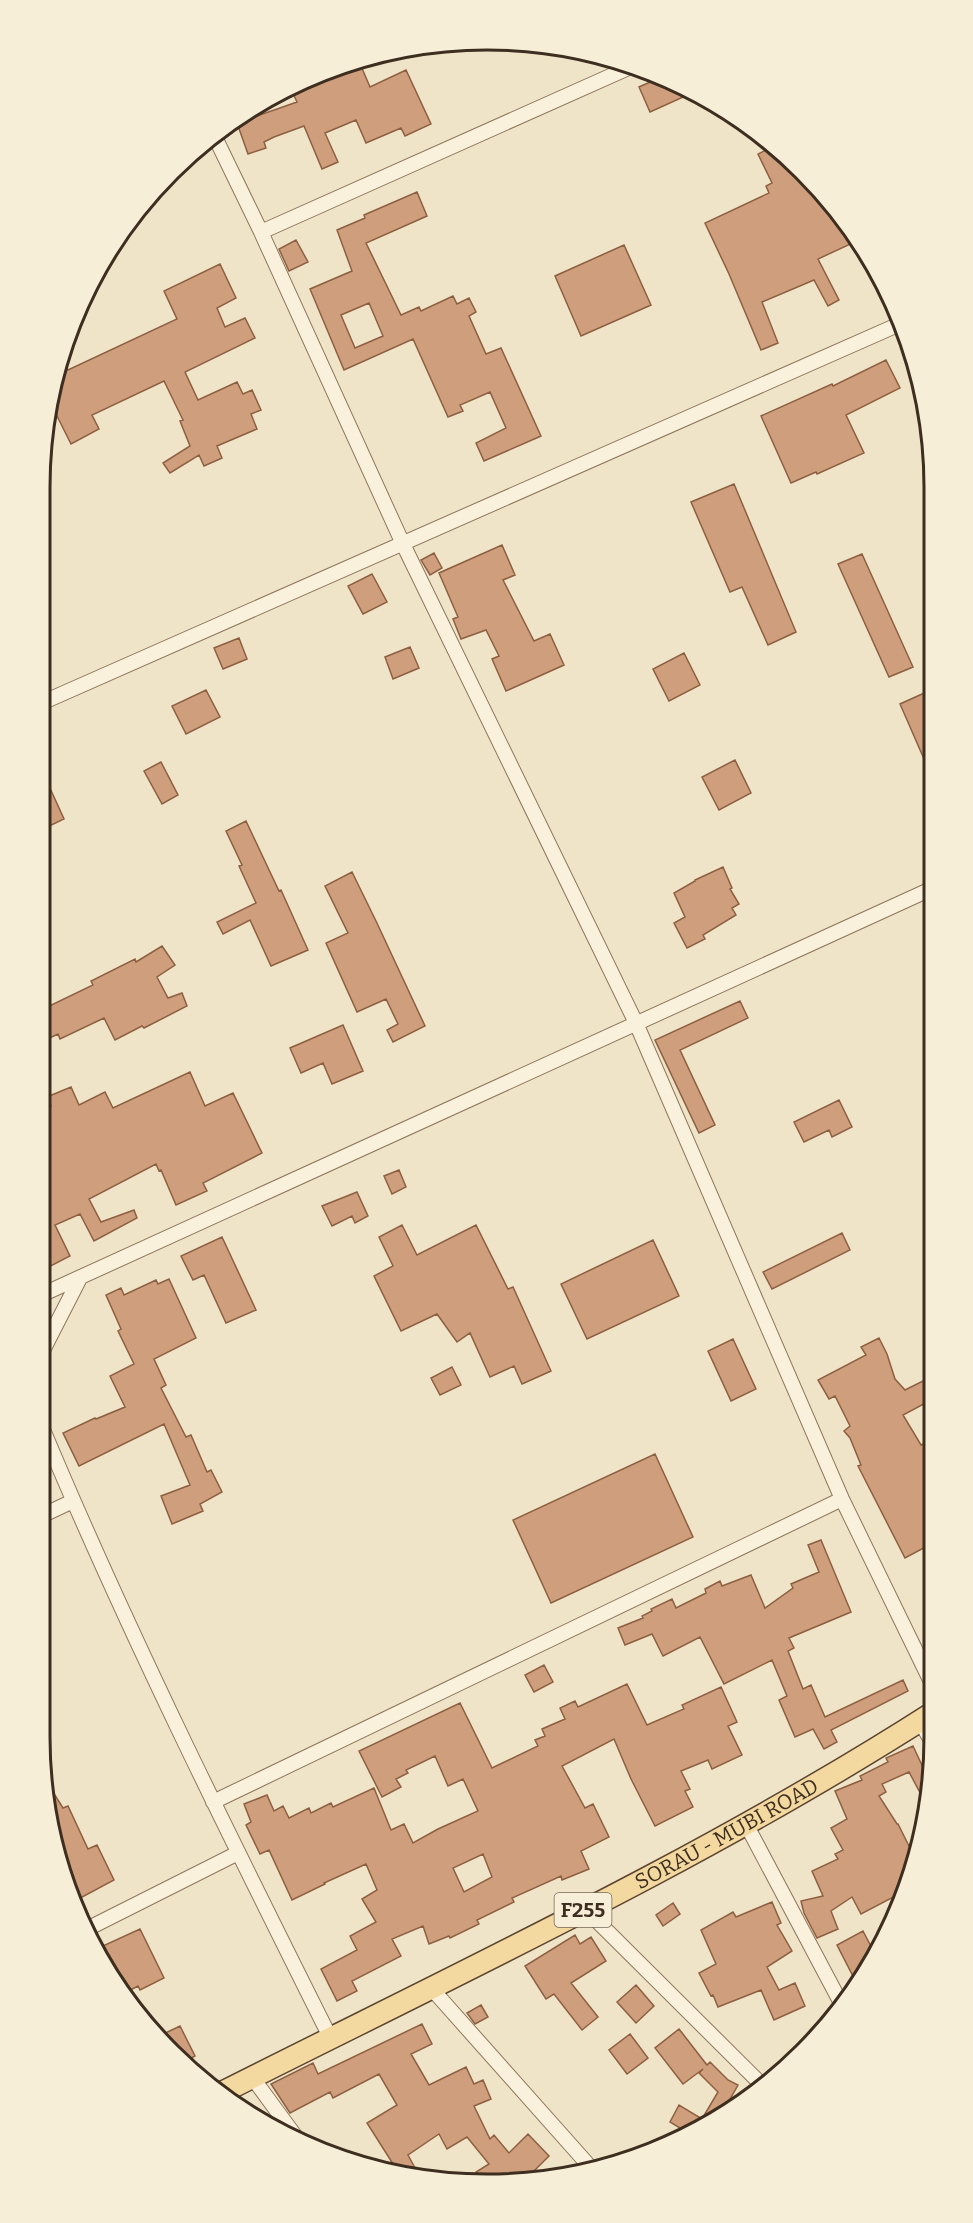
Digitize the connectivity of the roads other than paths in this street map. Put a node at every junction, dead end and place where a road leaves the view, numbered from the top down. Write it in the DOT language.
graph roads {
  1 [pos="621,71"];
  2 [pos="217,142"];
  3 [pos="261,232"];
  4 [pos="893,327"];
  5 [pos="403,544"];
  6 [pos="50,699"];
  7 [pos="924,892"];
  8 [pos="636,1023"];
  9 [pos="80,1278"];
  10 [pos="50,1291"];
  11 [pos="50,1337"];
  12 [pos="50,1446"];
  13 [pos="842,1499"];
  14 [pos="73,1501"];
  15 [pos="50,1512"];
  16 [pos="924,1667"];
  17 [pos="924,1719"];
  18 [pos="213,1802"];
  19 [pos="746,1824"];
  20 [pos="238,1853"];
  21 [pos="585,1909"];
  22 [pos="93,1926"];
  23 [pos="432,1989"];
  24 [pos="838,1997"];
  25 [pos="331,2039"];
  26 [pos="252,2077"];
  27 [pos="757,2080"];
  28 [pos="229,2089"];
  29 [pos="287,2125"];
  30 [pos="586,2162"];
  1 -- 3 [label="street"];
  2 -- 3 [label="street"];
  3 -- 5 [label="street"];
  4 -- 5 [label="street"];
  5 -- 6 [label="street"];
  5 -- 8 [label="street"];
  7 -- 8 [label="street"];
  8 -- 9 [label="street"];
  8 -- 13 [label="street"];
  9 -- 10 [label="street"];
  9 -- 11 [label="street"];
  12 -- 14 [label="street"];
  13 -- 16 [label="street"];
  13 -- 18 [label="street"];
  14 -- 15 [label="street"];
  14 -- 18 [label="street"];
  17 -- 19 [label="main road, SORAU - MUBI ROAD / F255"];
  18 -- 20 [label="street"];
  19 -- 21 [label="main road, SORAU - MUBI ROAD / F255"];
  19 -- 24 [label="street"];
  20 -- 22 [label="street"];
  20 -- 25 [label="street"];
  21 -- 23 [label="main road, SORAU - MUBI ROAD / F255"];
  21 -- 27 [label="street"];
  23 -- 25 [label="main road, SORAU - MUBI ROAD / F255"];
  23 -- 30 [label="street"];
  25 -- 26 [label="main road, SORAU - MUBI ROAD / F255"];
  26 -- 28 [label="main road, SORAU - MUBI ROAD / F255"];
  26 -- 29 [label="street"];
}
